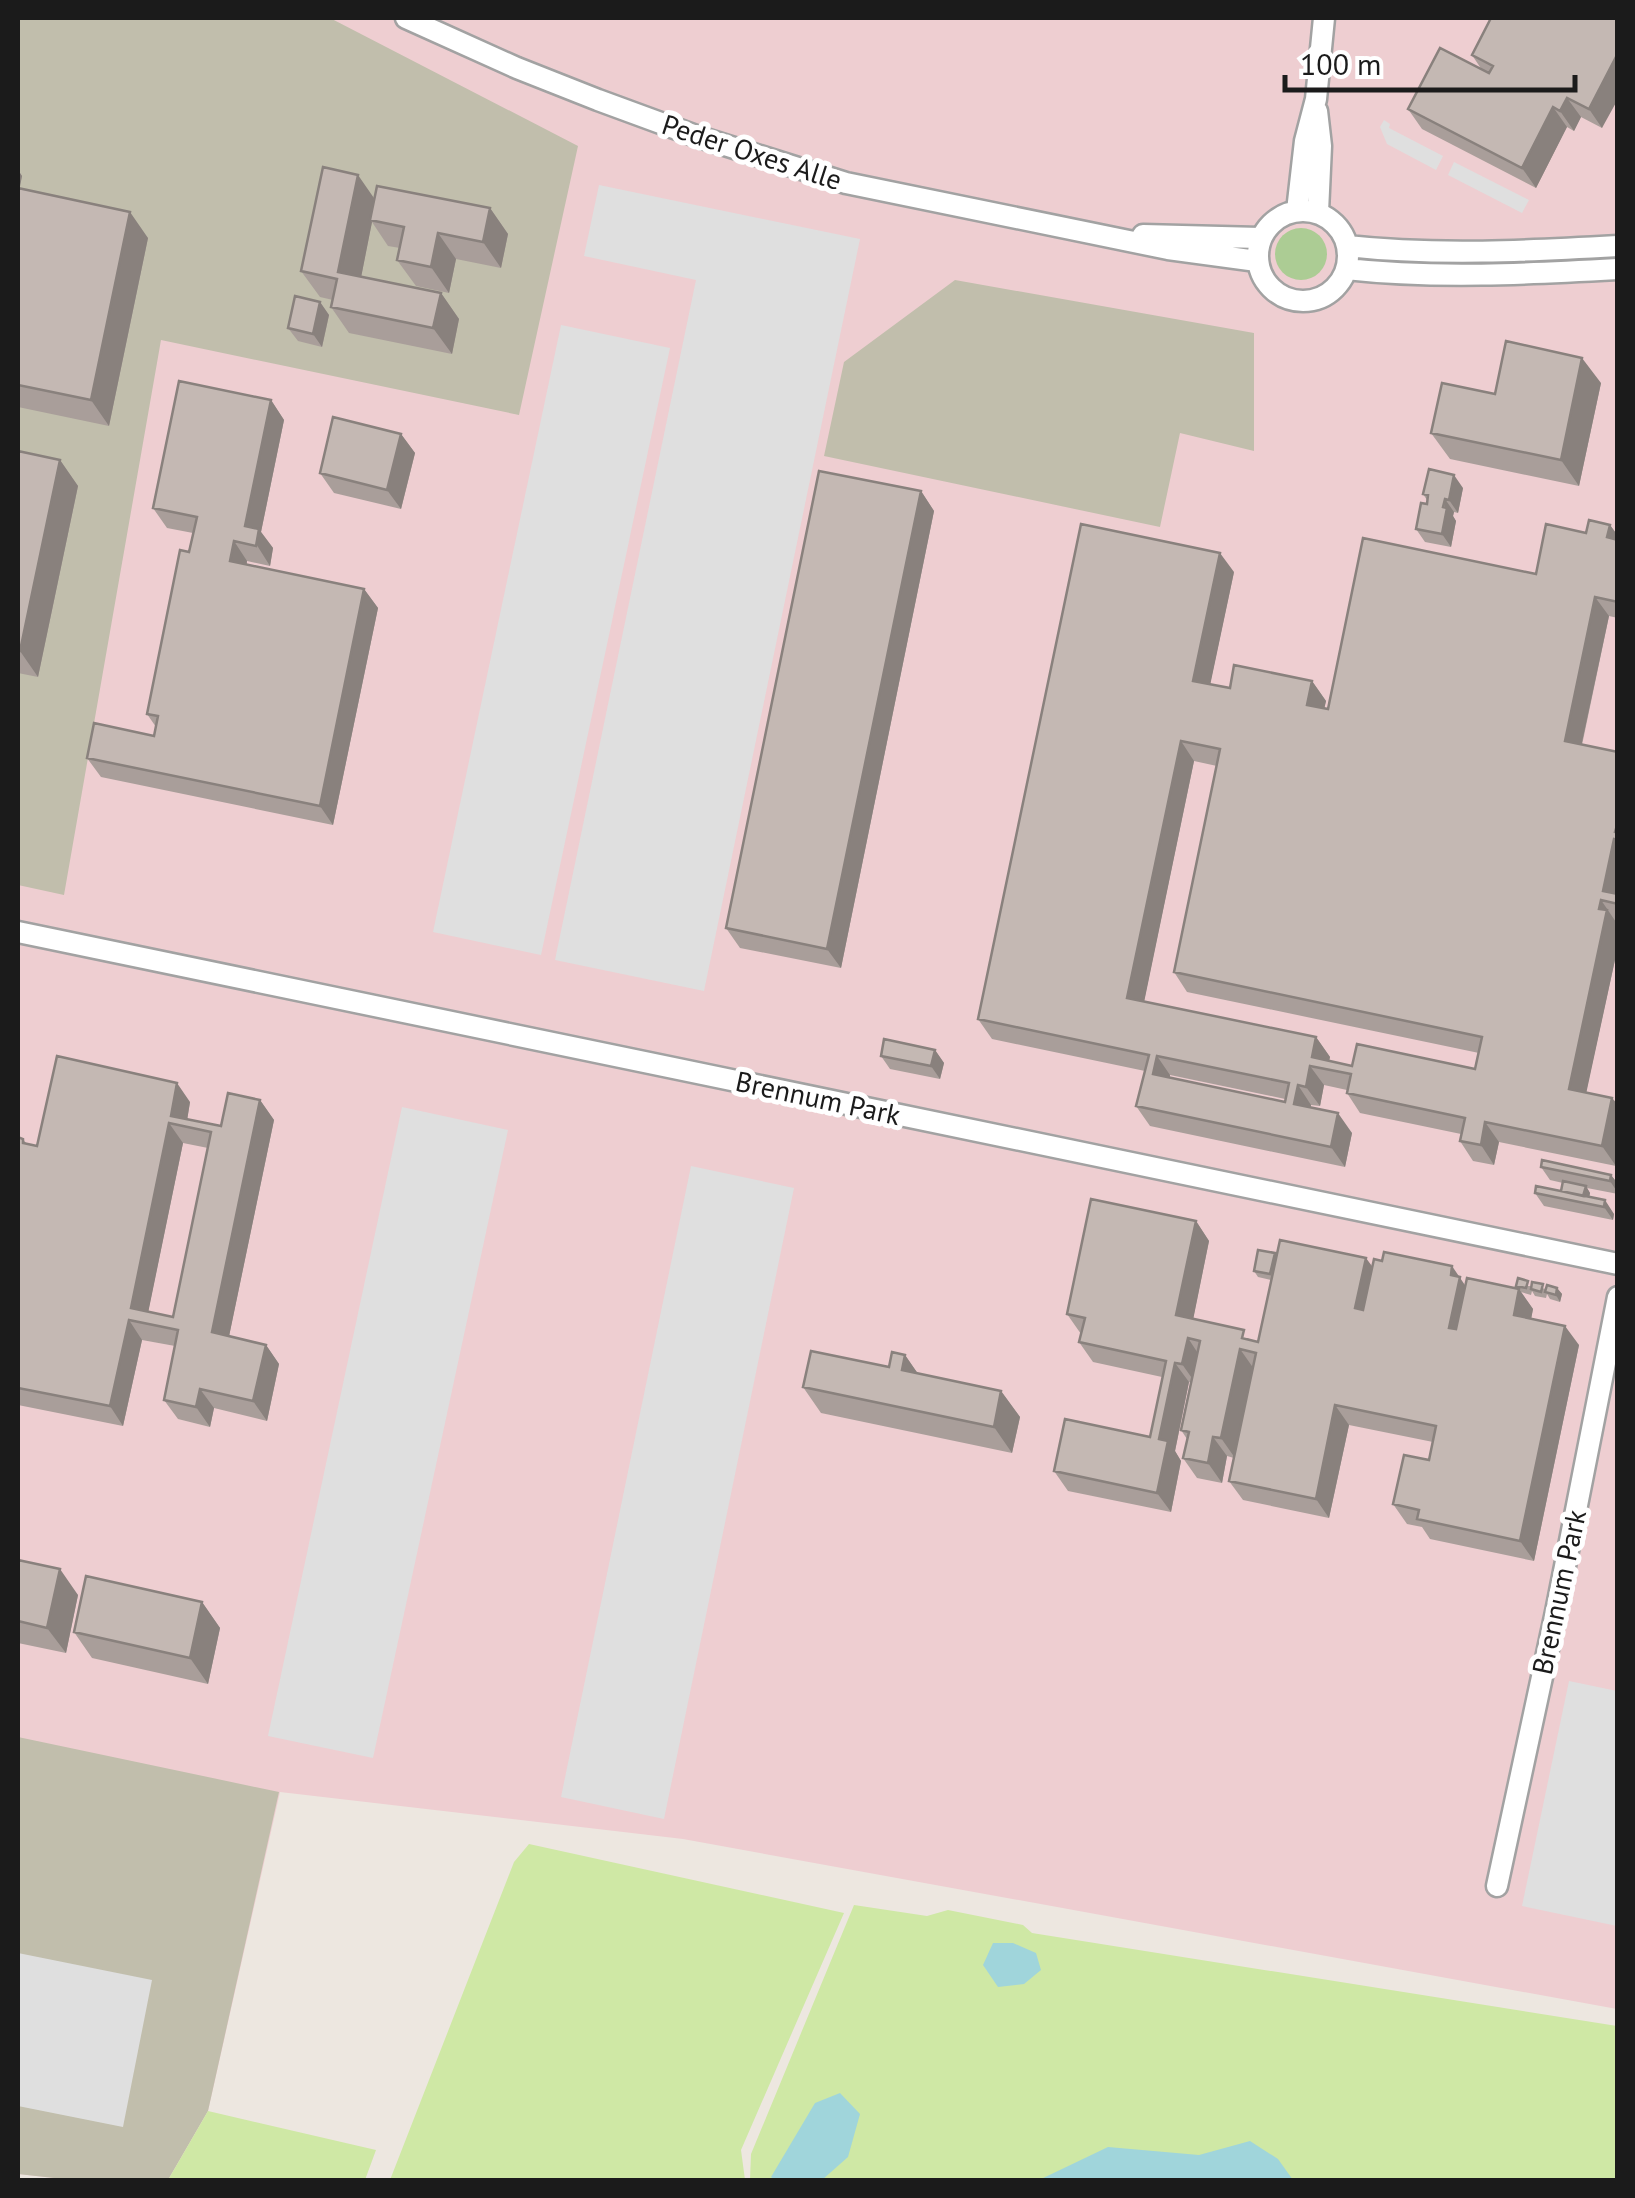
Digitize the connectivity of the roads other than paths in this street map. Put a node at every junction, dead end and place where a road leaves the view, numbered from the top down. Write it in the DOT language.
graph roads {
  1 [pos="406,18"];
  2 [pos="1324,18"];
  3 [pos="1307,212"];
  4 [pos="1114,236"];
  5 [pos="1260,238"];
  6 [pos="1348,246"];
  7 [pos="1618,246"];
  8 [pos="1257,260"];
  9 [pos="1346,269"];
  10 [pos="1618,269"];
  11 [pos="18,932"];
  12 [pos="1618,1264"];
  13 [pos="1618,1297"];
  14 [pos="1497,1886"];
  1 -- 4 [label="street, Peder Oxes Alle"];
  2 -- 3 [label="street"];
  3 -- 5 [label="street"];
  3 -- 6 [label="street"];
  4 -- 5 [label="street, Peder Oxes Alle"];
  4 -- 8 [label="street, Peder Oxes Alle"];
  5 -- 8 [label="street"];
  6 -- 7 [label="street"];
  6 -- 9 [label="street"];
  8 -- 9 [label="street"];
  9 -- 10 [label="street"];
  11 -- 12 [label="street, Brennum Park"];
  13 -- 14 [label="street, Brennum Park"];
}
